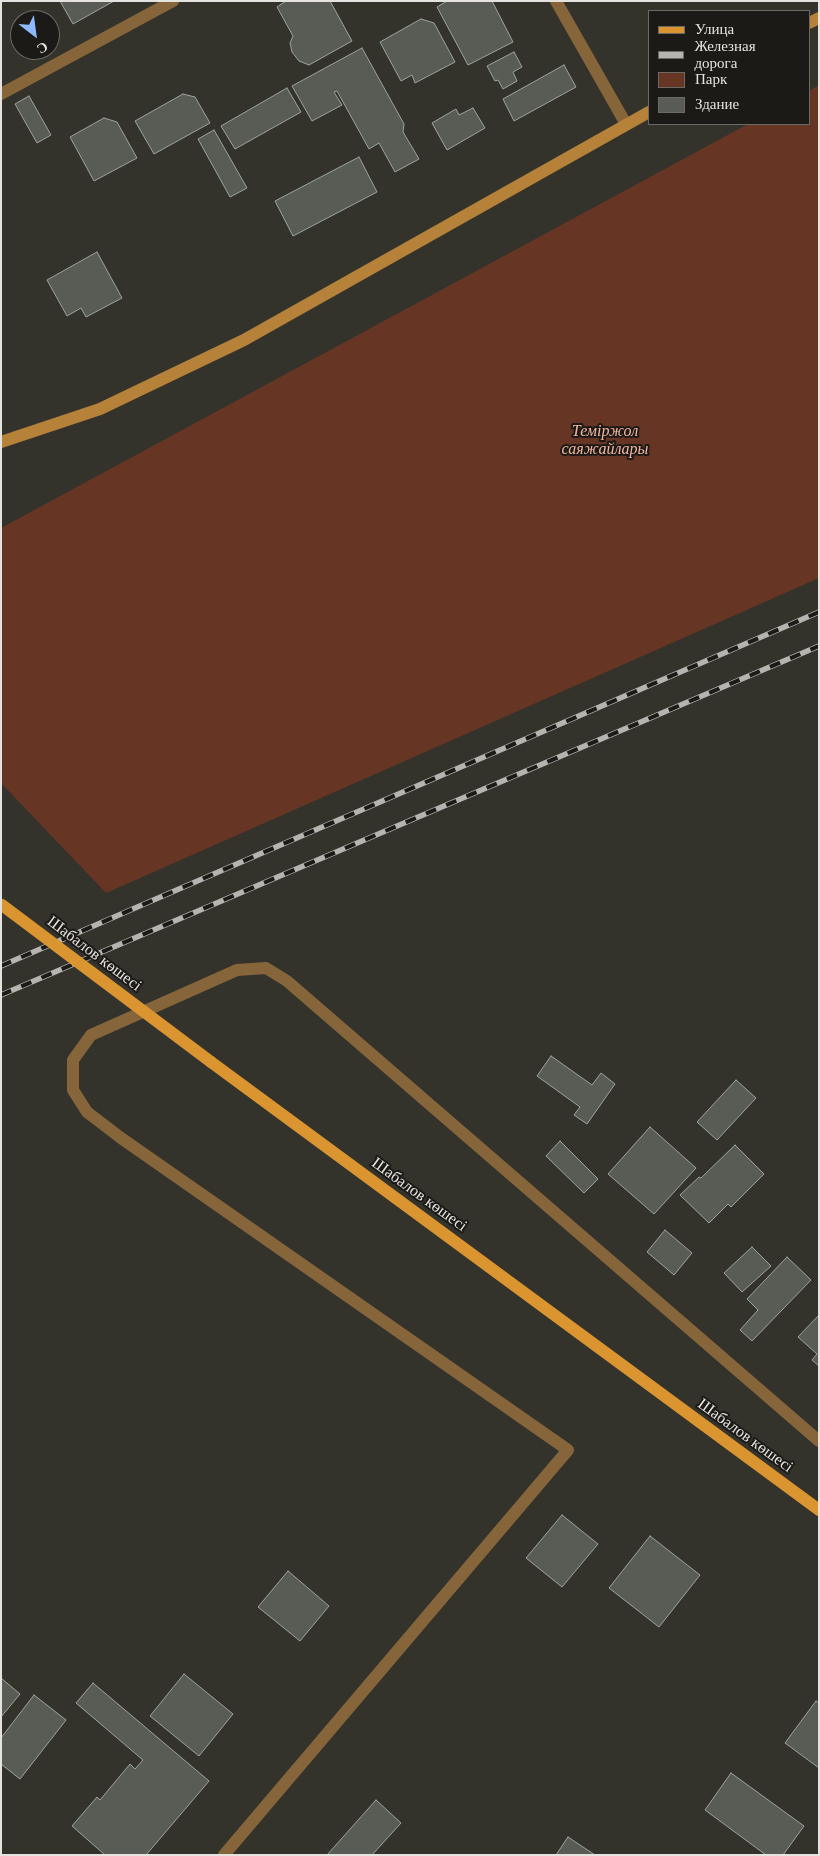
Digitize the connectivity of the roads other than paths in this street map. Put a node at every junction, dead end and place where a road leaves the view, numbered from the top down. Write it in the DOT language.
graph roads {
  1 [pos="173,1"];
  2 [pos="556,1"];
  3 [pos="1,94"];
  4 [pos="648,113"];
  5 [pos="626,124"];
  6 [pos="1,442"];
  7 [pos="2,905"];
  8 [pos="819,1441"];
  9 [pos="819,1510"];
  10 [pos="224,1855"];
  1 -- 3 [label="street"];
  2 -- 5 [label="street"];
  4 -- 5 [label="main road"];
  5 -- 6 [label="main road"];
  7 -- 9 [label="main road, Шабалов көшесі, bridge"];
  8 -- 10 [label="street"];
}
